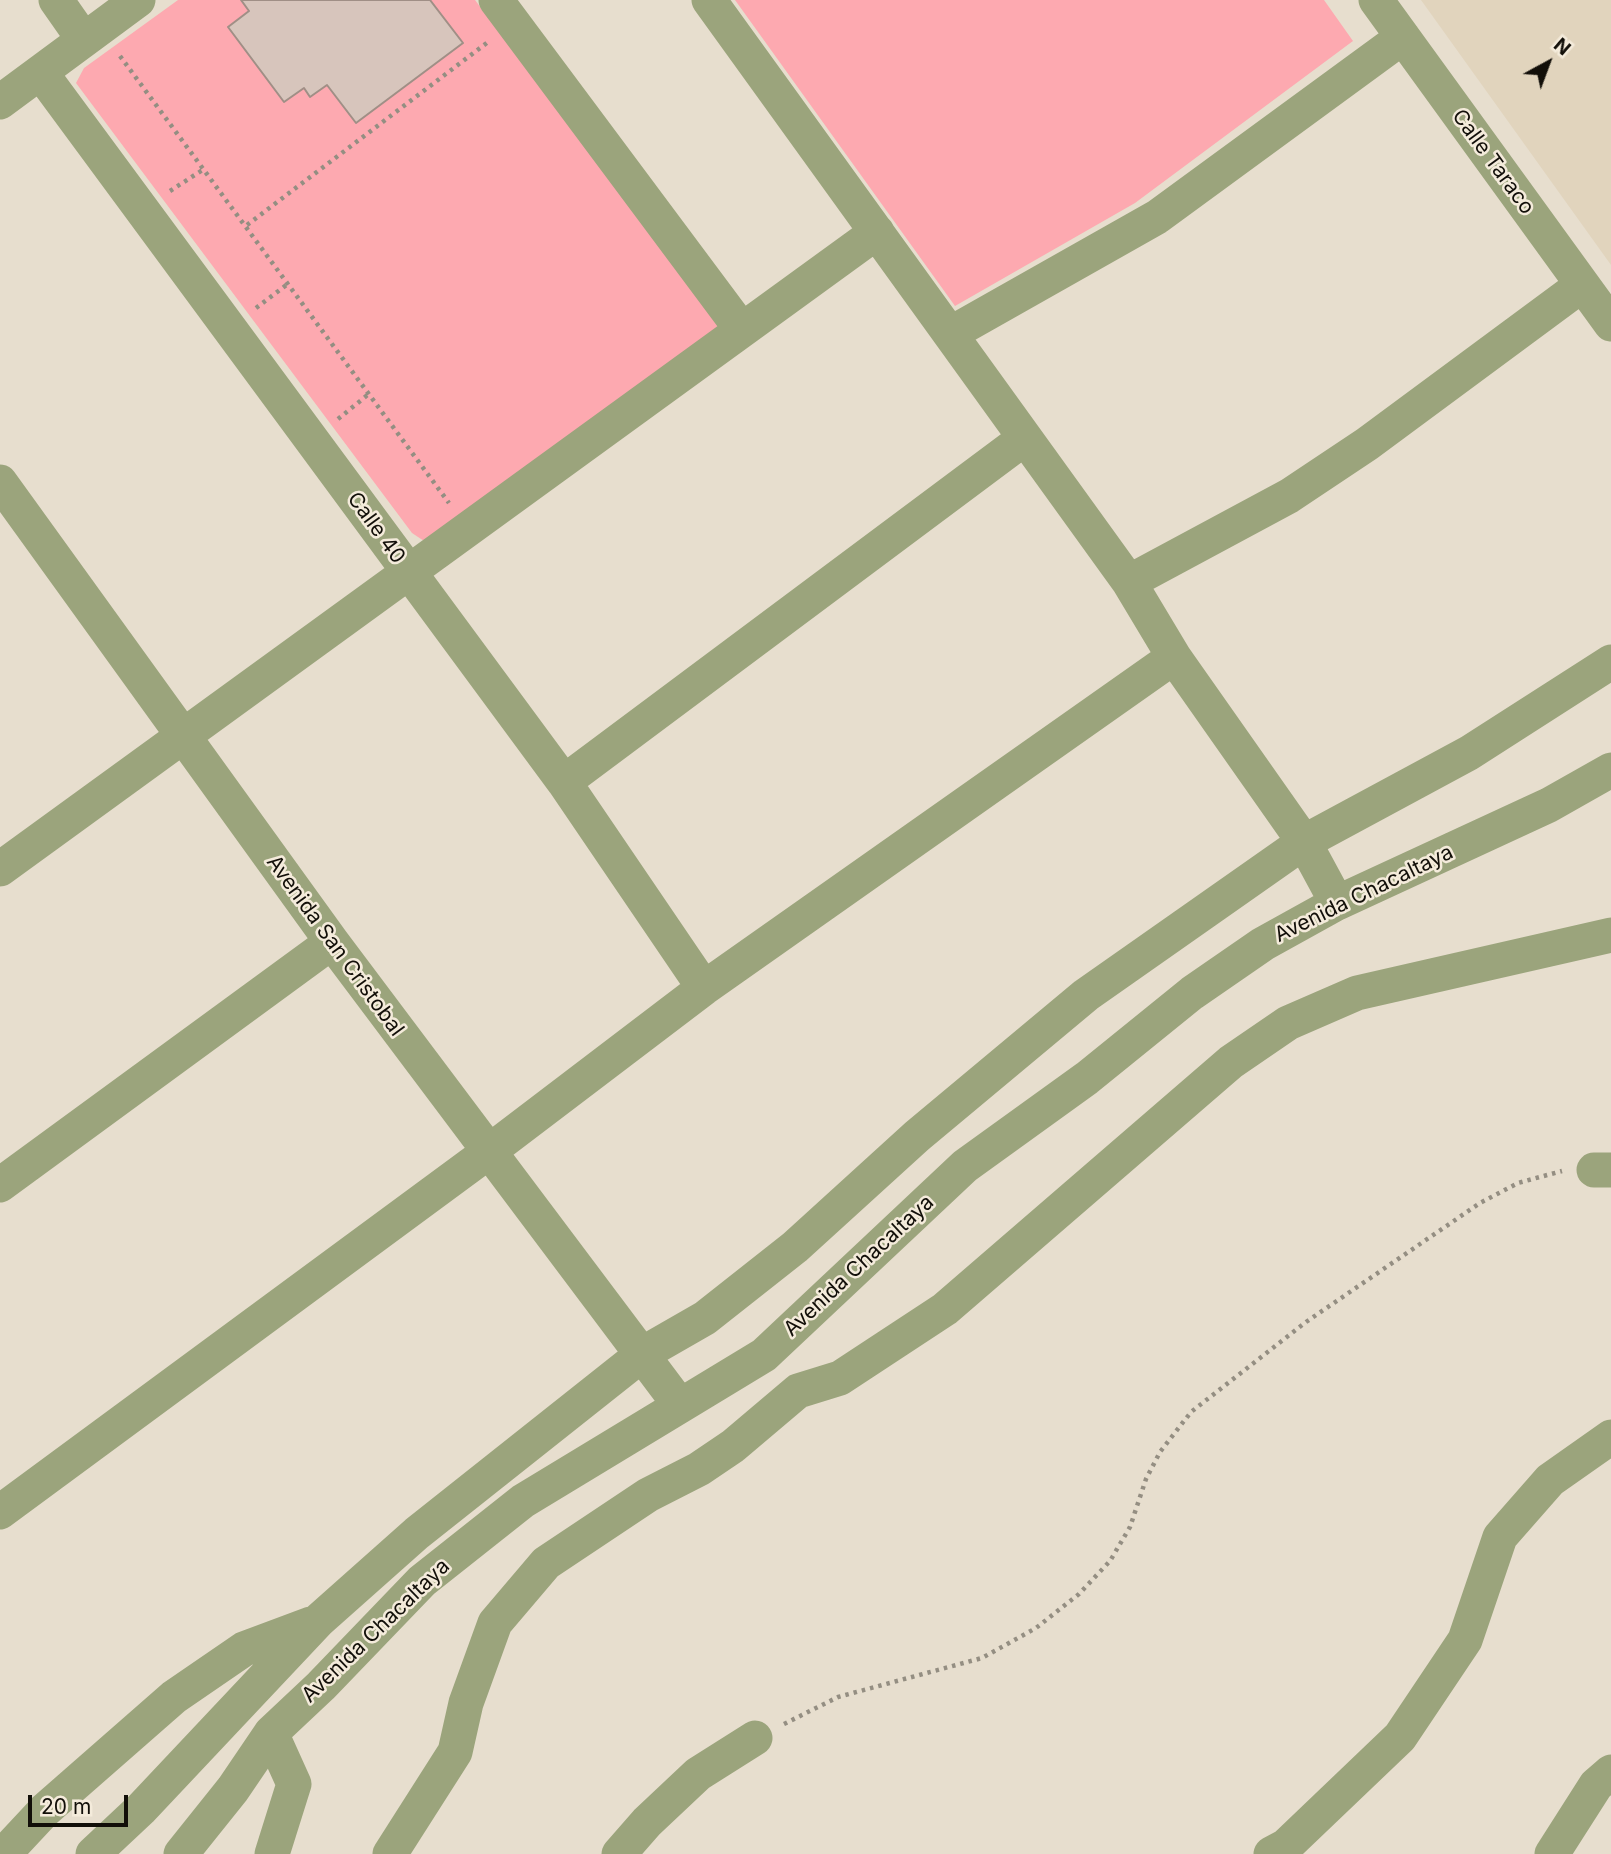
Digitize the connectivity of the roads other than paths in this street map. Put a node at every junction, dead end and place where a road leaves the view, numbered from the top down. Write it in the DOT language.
graph roads {
  1 [pos="56,0"];
  2 [pos="138,0"];
  3 [pos="496,0"];
  4 [pos="709,0"];
  5 [pos="1376,0"];
  6 [pos="1403,37"];
  7 [pos="99,43"];
  8 [pos="41,73"];
  9 [pos="0,102"];
  10 [pos="877,232"];
  11 [pos="1582,285"];
  12 [pos="1611,324"];
  13 [pos="742,330"];
  14 [pos="950,334"];
  15 [pos="1026,438"];
  16 [pos="0,482"];
  17 [pos="409,572"];
  18 [pos="1129,582"];
  19 [pos="1174,657"];
  20 [pos="1611,662"];
  21 [pos="182,737"];
  22 [pos="1611,770"];
  23 [pos="564,782"];
  24 [pos="1304,842"];
  25 [pos="0,869"];
  26 [pos="1337,903"];
  27 [pos="1611,935"];
  28 [pos="331,942"];
  29 [pos="704,988"];
  30 [pos="487,1153"];
  31 [pos="0,1185"];
  32 [pos="644,1353"];
  33 [pos="764,1355"];
  34 [pos="798,1391"];
  35 [pos="679,1404"];
  36 [pos="1611,1437"];
  37 [pos="0,1512"];
  38 [pos="318,1621"];
  39 [pos="271,1733"];
  40 [pos="755,1738"];
  41 [pos="1611,1772"];
  42 [pos="4,1854"];
  43 [pos="93,1854"];
  44 [pos="181,1854"];
  45 [pos="272,1854"];
  46 [pos="390,1854"];
  47 [pos="619,1854"];
  48 [pos="1271,1854"];
  49 [pos="1552,1854"];
  1 -- 7 [label="street"];
  2 -- 7 [label="street"];
  3 -- 13 [label="street"];
  4 -- 10 [label="street"];
  5 -- 6 [label="street, Calle Taraco"];
  6 -- 11 [label="street, Calle Taraco"];
  6 -- 14 [label="street"];
  7 -- 8 [label="street"];
  8 -- 9 [label="street"];
  8 -- 17 [label="street, Calle 40"];
  10 -- 13 [label="street"];
  10 -- 14 [label="street"];
  11 -- 12 [label="street, Calle Taraco"];
  11 -- 18 [label="street"];
  13 -- 17 [label="street"];
  14 -- 15 [label="street"];
  15 -- 18 [label="street"];
  15 -- 23 [label="street"];
  16 -- 21 [label="street, Avenida San Cristobal"];
  17 -- 21 [label="street"];
  17 -- 23 [label="street, Calle 40"];
  18 -- 19 [label="street"];
  19 -- 24 [label="street"];
  19 -- 29 [label="street"];
  20 -- 24 [label="street"];
  21 -- 25 [label="street"];
  21 -- 28 [label="street, Avenida San Cristobal"];
  22 -- 26 [label="street, Avenida Chacaltaya"];
  23 -- 29 [label="street, Calle 40"];
  24 -- 26 [label="street"];
  24 -- 32 [label="street"];
  26 -- 33 [label="street, Avenida Chacaltaya"];
  27 -- 34 [label="street"];
  28 -- 30 [label="street, Avenida San Cristobal"];
  28 -- 31 [label="street"];
  29 -- 30 [label="street"];
  30 -- 32 [label="street, Avenida San Cristobal"];
  30 -- 37 [label="street"];
  32 -- 35 [label="street, Avenida San Cristobal"];
  32 -- 38 [label="street"];
  33 -- 34 [label="street"];
  33 -- 35 [label="street, Avenida Chacaltaya"];
  34 -- 46 [label="street"];
  35 -- 39 [label="street, Avenida Chacaltaya"];
  36 -- 48 [label="street"];
  38 -- 42 [label="street"];
  38 -- 43 [label="street"];
  39 -- 44 [label="street, Avenida Chacaltaya"];
  39 -- 45 [label="street"];
  40 -- 47 [label="street"];
  41 -- 49 [label="street"];
}
